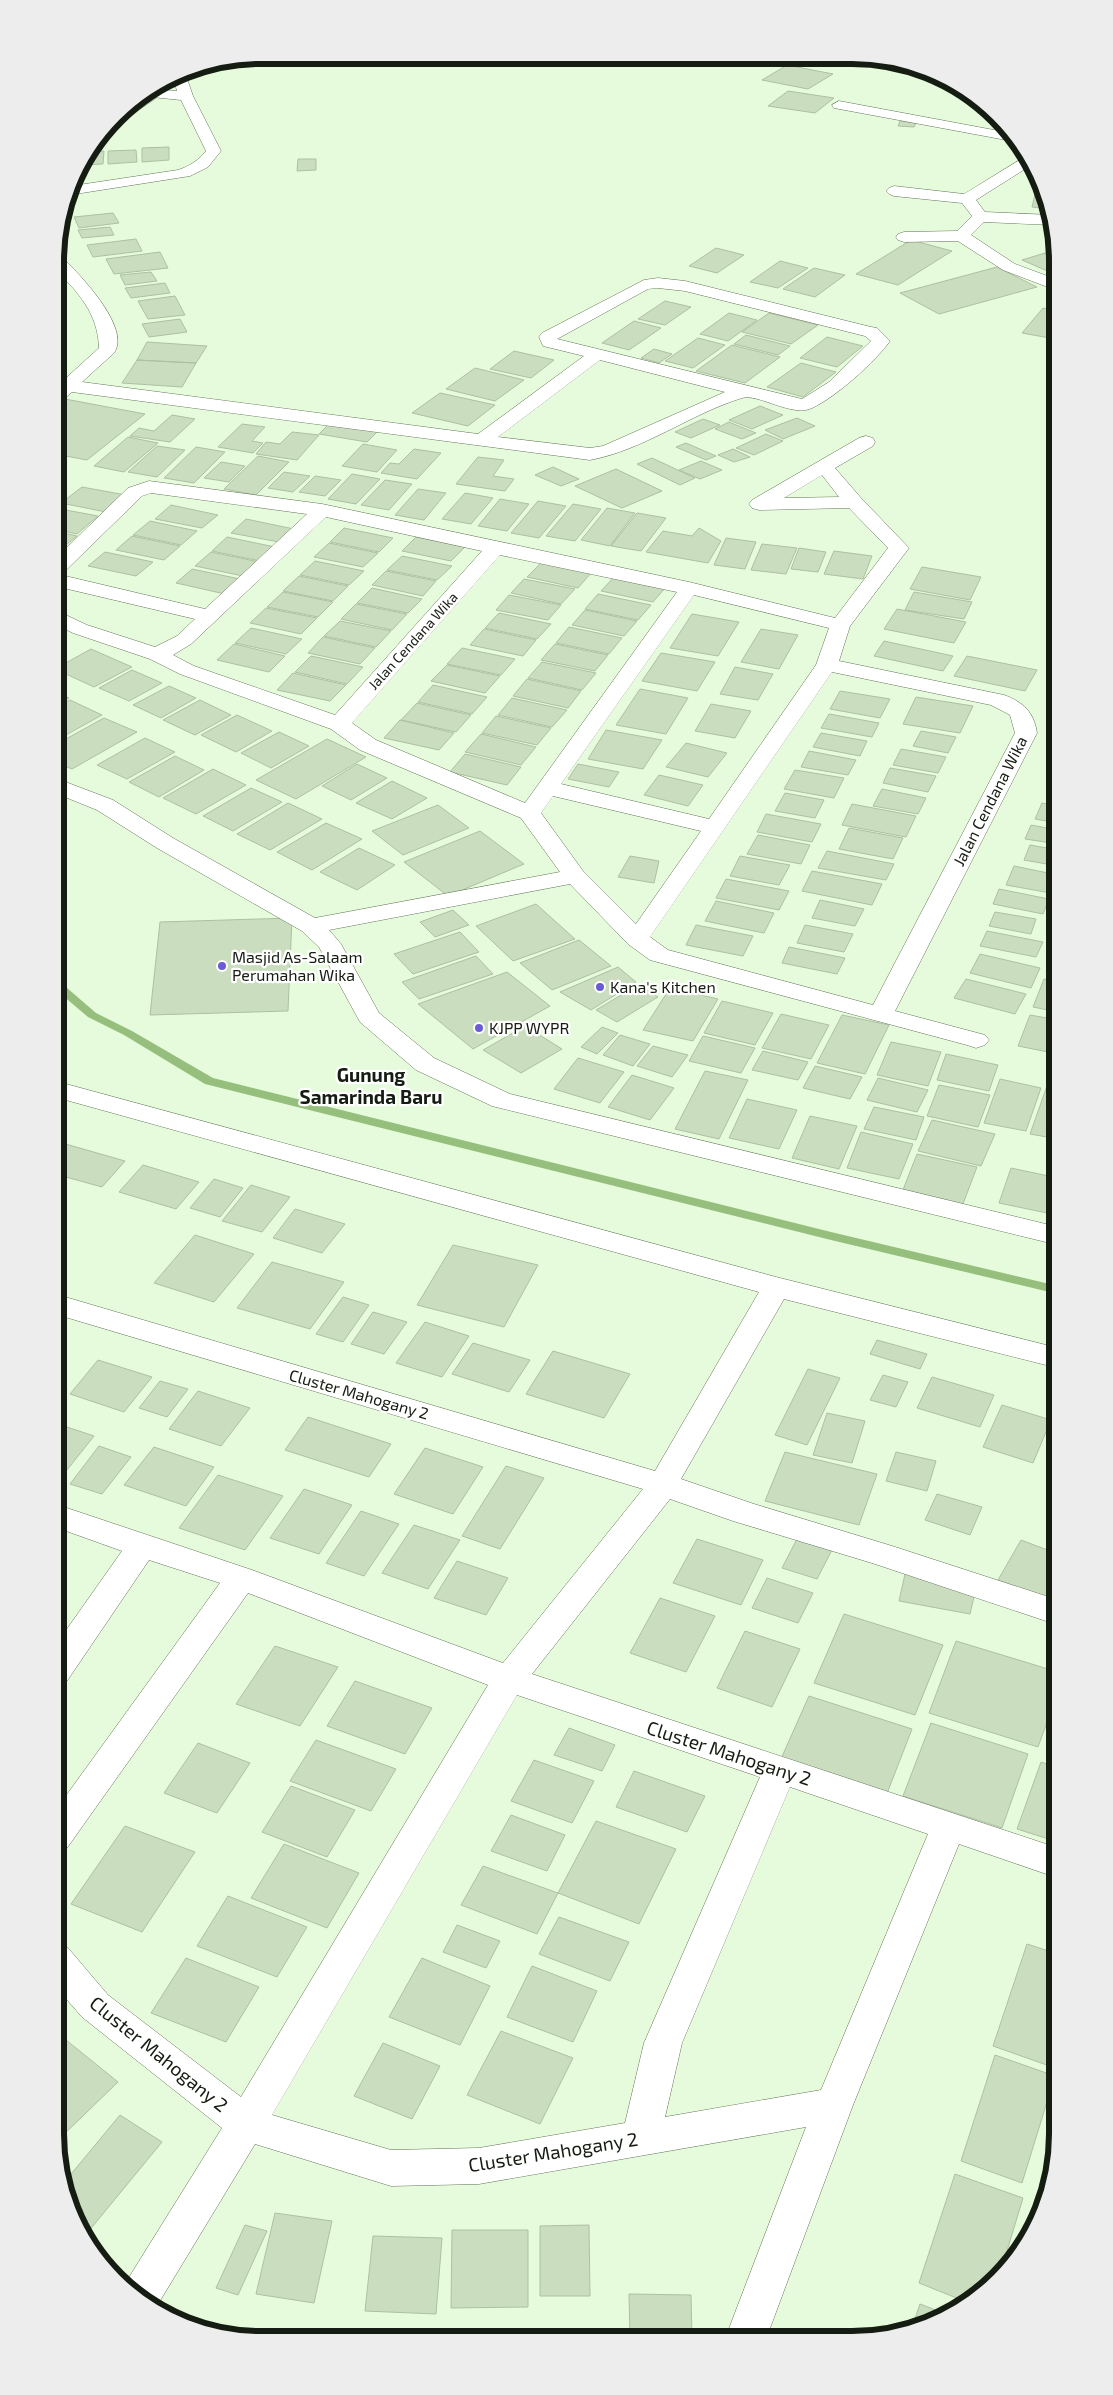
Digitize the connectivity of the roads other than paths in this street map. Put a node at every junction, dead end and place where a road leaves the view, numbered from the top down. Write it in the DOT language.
graph roads {
  1 [pos="181,81"];
  2 [pos="157,93"];
  3 [pos="186,96"];
  4 [pos="839,105"];
  5 [pos="1005,136"];
  6 [pos="1024,164"];
  7 [pos="77,190"];
  8 [pos="894,191"];
  9 [pos="967,199"];
  10 [pos="980,217"];
  11 [pos="1045,220"];
  12 [pos="961,236"];
  13 [pos="904,238"];
  14 [pos="64,268"];
  15 [pos="1049,283"];
  16 [pos="596,355"];
  17 [pos="64,389"];
  18 [pos="64,391"];
  19 [pos="742,392"];
  20 [pos="482,440"];
  21 [pos="866,442"];
  22 [pos="824,466"];
  23 [pos="854,502"];
  24 [pos="322,510"];
  25 [pos="495,548"];
  26 [pos="64,562"];
  27 [pos="64,582"];
  28 [pos="689,588"];
  29 [pos="210,616"];
  30 [pos="64,621"];
  31 [pos="840,625"];
  32 [pos="80,629"];
  33 [pos="64,637"];
  34 [pos="157,655"];
  35 [pos="827,665"];
  36 [pos="339,724"];
  37 [pos="547,788"];
  38 [pos="64,789"];
  39 [pos="528,813"];
  40 [pos="715,827"];
  41 [pos="575,876"];
  42 [pos="312,926"];
  43 [pos="637,939"];
  44 [pos="881,1014"];
  45 [pos="976,1040"];
  46 [pos="64,1091"];
  47 [pos="1049,1234"];
  48 [pos="776,1287"];
  49 [pos="64,1307"];
  50 [pos="1049,1356"];
  51 [pos="662,1484"];
  52 [pos="64,1518"];
  53 [pos="142,1546"];
  54 [pos="240,1578"];
  55 [pos="1049,1610"];
  56 [pos="64,1659"];
  57 [pos="508,1680"];
  58 [pos="780,1770"];
  59 [pos="64,1825"];
  60 [pos="949,1826"];
  61 [pos="1049,1860"];
  62 [pos="64,1970"];
  63 [pos="834,2105"];
  64 [pos="246,2124"];
  65 [pos="641,2137"];
  66 [pos="143,2292"];
  67 [pos="749,2331"];
  1 -- 3 [label="street"];
  2 -- 3 [label="street"];
  3 -- 7 [label="street"];
  4 -- 5 [label="street"];
  6 -- 9 [label="street"];
  8 -- 9 [label="street"];
  9 -- 10 [label="street"];
  10 -- 11 [label="street"];
  10 -- 12 [label="street"];
  12 -- 13 [label="street"];
  12 -- 15 [label="street"];
  14 -- 17 [label="street"];
  16 -- 19 [label="street"];
  16 -- 19 [label="street"];
  16 -- 20 [label="street"];
  18 -- 20 [label="street"];
  19 -- 20 [label="street"];
  21 -- 22 [label="street"];
  22 -- 23 [label="street"];
  22 -- 23 [label="street"];
  23 -- 31 [label="street"];
  24 -- 25 [label="street"];
  24 -- 26 [label="street"];
  24 -- 29 [label="street"];
  25 -- 28 [label="street"];
  25 -- 36 [label="street, Jalan Cendana Wika"];
  27 -- 29 [label="street"];
  28 -- 31 [label="street"];
  28 -- 37 [label="street"];
  29 -- 34 [label="street"];
  30 -- 32 [label="street"];
  31 -- 35 [label="street"];
  32 -- 33 [label="street"];
  32 -- 34 [label="street"];
  34 -- 36 [label="street"];
  35 -- 40 [label="street"];
  35 -- 44 [label="street, Jalan Cendana Wika"];
  36 -- 39 [label="street"];
  37 -- 39 [label="street"];
  37 -- 40 [label="street"];
  38 -- 42 [label="street"];
  39 -- 41 [label="street"];
  40 -- 43 [label="street"];
  41 -- 42 [label="street"];
  41 -- 43 [label="street"];
  42 -- 47 [label="street"];
  43 -- 44 [label="street"];
  44 -- 45 [label="street"];
  46 -- 48 [label="street"];
  48 -- 50 [label="street"];
  48 -- 51 [label="street, Cluster Mahogany 2"];
  49 -- 51 [label="street, Cluster Mahogany 2"];
  51 -- 55 [label="street, Cluster Mahogany 2"];
  51 -- 57 [label="street, Cluster Mahogany 2"];
  52 -- 53 [label="street, Cluster Mahogany 2"];
  53 -- 54 [label="street, Cluster Mahogany 2"];
  53 -- 56 [label="street"];
  54 -- 57 [label="street, Cluster Mahogany 2"];
  54 -- 59 [label="street"];
  57 -- 58 [label="street, Cluster Mahogany 2"];
  57 -- 64 [label="street, Cluster Mahogany 2"];
  58 -- 60 [label="street, Cluster Mahogany 2"];
  58 -- 65 [label="street"];
  60 -- 61 [label="street, Cluster Mahogany 2"];
  60 -- 63 [label="street"];
  62 -- 64 [label="street, Cluster Mahogany 2"];
  63 -- 65 [label="street, Cluster Mahogany 2"];
  63 -- 67 [label="street"];
  64 -- 65 [label="street, Cluster Mahogany 2"];
  64 -- 66 [label="street, Cluster Mahogany 2"];
}
